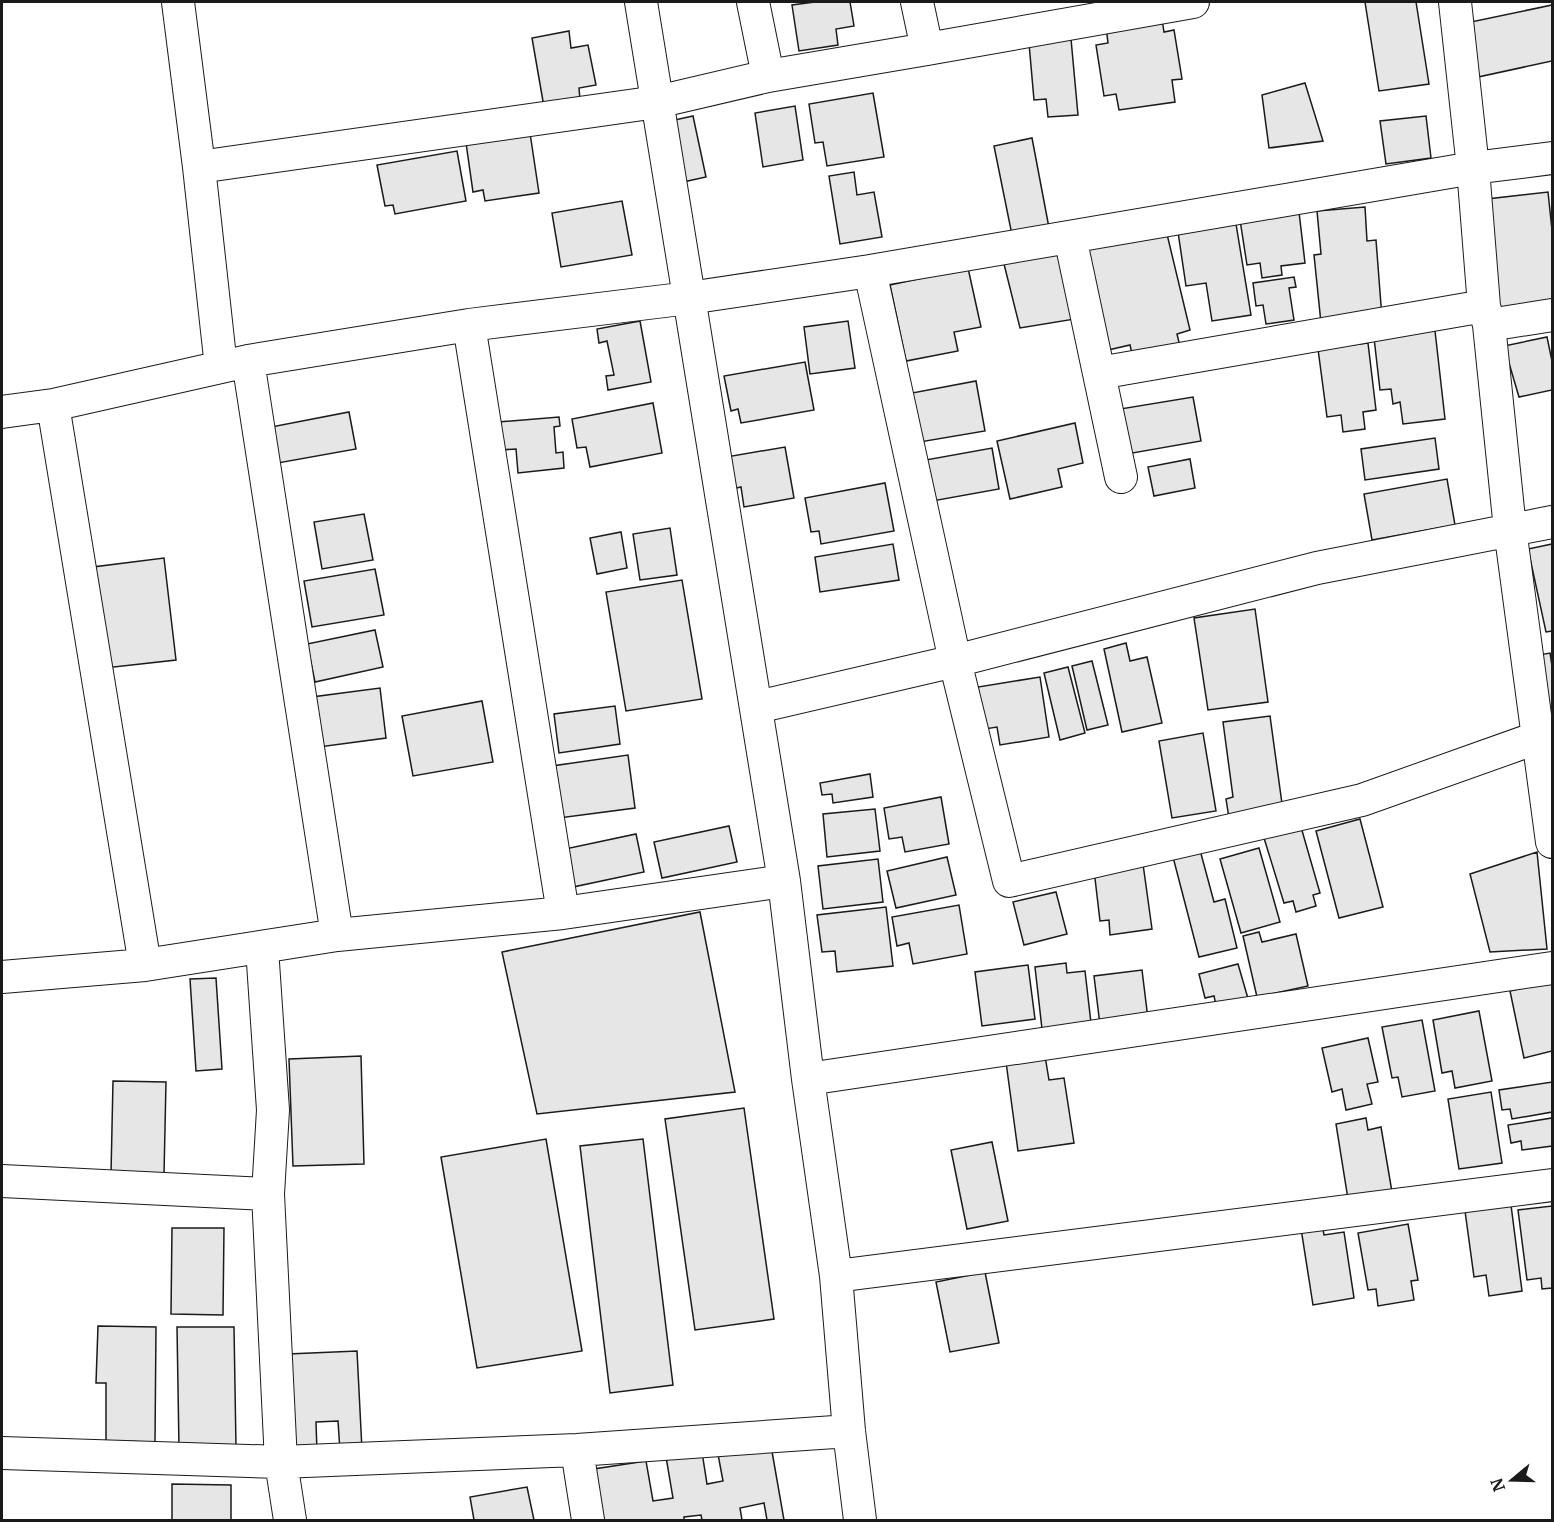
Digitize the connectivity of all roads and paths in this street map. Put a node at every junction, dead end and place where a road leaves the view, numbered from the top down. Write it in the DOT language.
graph roads {
  1 [pos="178,2"];
  2 [pos="641,2"];
  3 [pos="753,2"];
  4 [pos="917,2"];
  5 [pos="1193,2"];
  6 [pos="1455,2"];
  7 [pos="927,49"];
  8 [pos="768,76"];
  9 [pos="657,102"];
  10 [pos="1552,158"];
  11 [pos="199,166"];
  12 [pos="1473,168"];
  13 [pos="1070,237"];
  14 [pos="870,271"];
  15 [pos="689,298"];
  16 [pos="1487,315"];
  17 [pos="1552,315"];
  18 [pos="469,325"];
  19 [pos="235,364"];
  20 [pos="1099,373"];
  21 [pos="53,405"];
  22 [pos="2,412"];
  23 [pos="1121,477"];
  24 [pos="1552,522"];
  25 [pos="1510,529"];
  26 [pos="956,661"];
  27 [pos="757,707"];
  28 [pos="1546,735"];
  29 [pos="1552,842"];
  30 [pos="784,881"];
  31 [pos="562,913"];
  32 [pos="337,935"];
  33 [pos="262,948"];
  34 [pos="145,965"];
  35 [pos="1552,968"];
  36 [pos="2,977"];
  37 [pos="808,1079"];
  38 [pos="2,1181"];
  39 [pos="1552,1185"];
  40 [pos="268,1194"];
  41 [pos="836,1275"];
  42 [pos="849,1431"];
  43 [pos="577,1450"];
  44 [pos="2,1453"];
  45 [pos="281,1462"];
  46 [pos="290,1521"];
  47 [pos="588,1521"];
  48 [pos="860,1521"];
  1 -- 11 [label="street"];
  2 -- 9 [label="street"];
  3 -- 8 [label="street"];
  4 -- 7 [label="street"];
  5 -- 7 [label="street"];
  6 -- 12 [label="street"];
  7 -- 8 [label="street"];
  8 -- 9 [label="street"];
  9 -- 11 [label="street"];
  9 -- 15 [label="street"];
  10 -- 12 [label="street"];
  11 -- 19 [label="street"];
  12 -- 13 [label="street"];
  12 -- 16 [label="street"];
  13 -- 14 [label="street"];
  13 -- 20 [label="street"];
  14 -- 15 [label="street"];
  14 -- 26 [label="street"];
  15 -- 18 [label="street"];
  15 -- 27 [label="street"];
  16 -- 17 [label="street"];
  16 -- 20 [label="street"];
  16 -- 25 [label="street"];
  18 -- 19 [label="street"];
  18 -- 31 [label="street"];
  19 -- 21 [label="street"];
  19 -- 32 [label="street"];
  20 -- 23 [label="street"];
  21 -- 22 [label="street"];
  21 -- 34 [label="street"];
  24 -- 25 [label="street"];
  25 -- 26 [label="street"];
  25 -- 28 [label="street"];
  26 -- 27 [label="street"];
  26 -- 28 [label="street"];
  27 -- 30 [label="street"];
  28 -- 29 [label="street"];
  30 -- 31 [label="street"];
  30 -- 37 [label="street"];
  31 -- 32 [label="street"];
  32 -- 33 [label="street"];
  33 -- 34 [label="street"];
  33 -- 40 [label="street"];
  34 -- 36 [label="street"];
  35 -- 37 [label="street"];
  37 -- 41 [label="street"];
  38 -- 40 [label="street"];
  39 -- 41 [label="street"];
  40 -- 45 [label="street"];
  41 -- 42 [label="street"];
  42 -- 43 [label="street"];
  42 -- 48 [label="street"];
  43 -- 45 [label="street"];
  43 -- 47 [label="street"];
  44 -- 45 [label="street"];
  45 -- 46 [label="street"];
}
